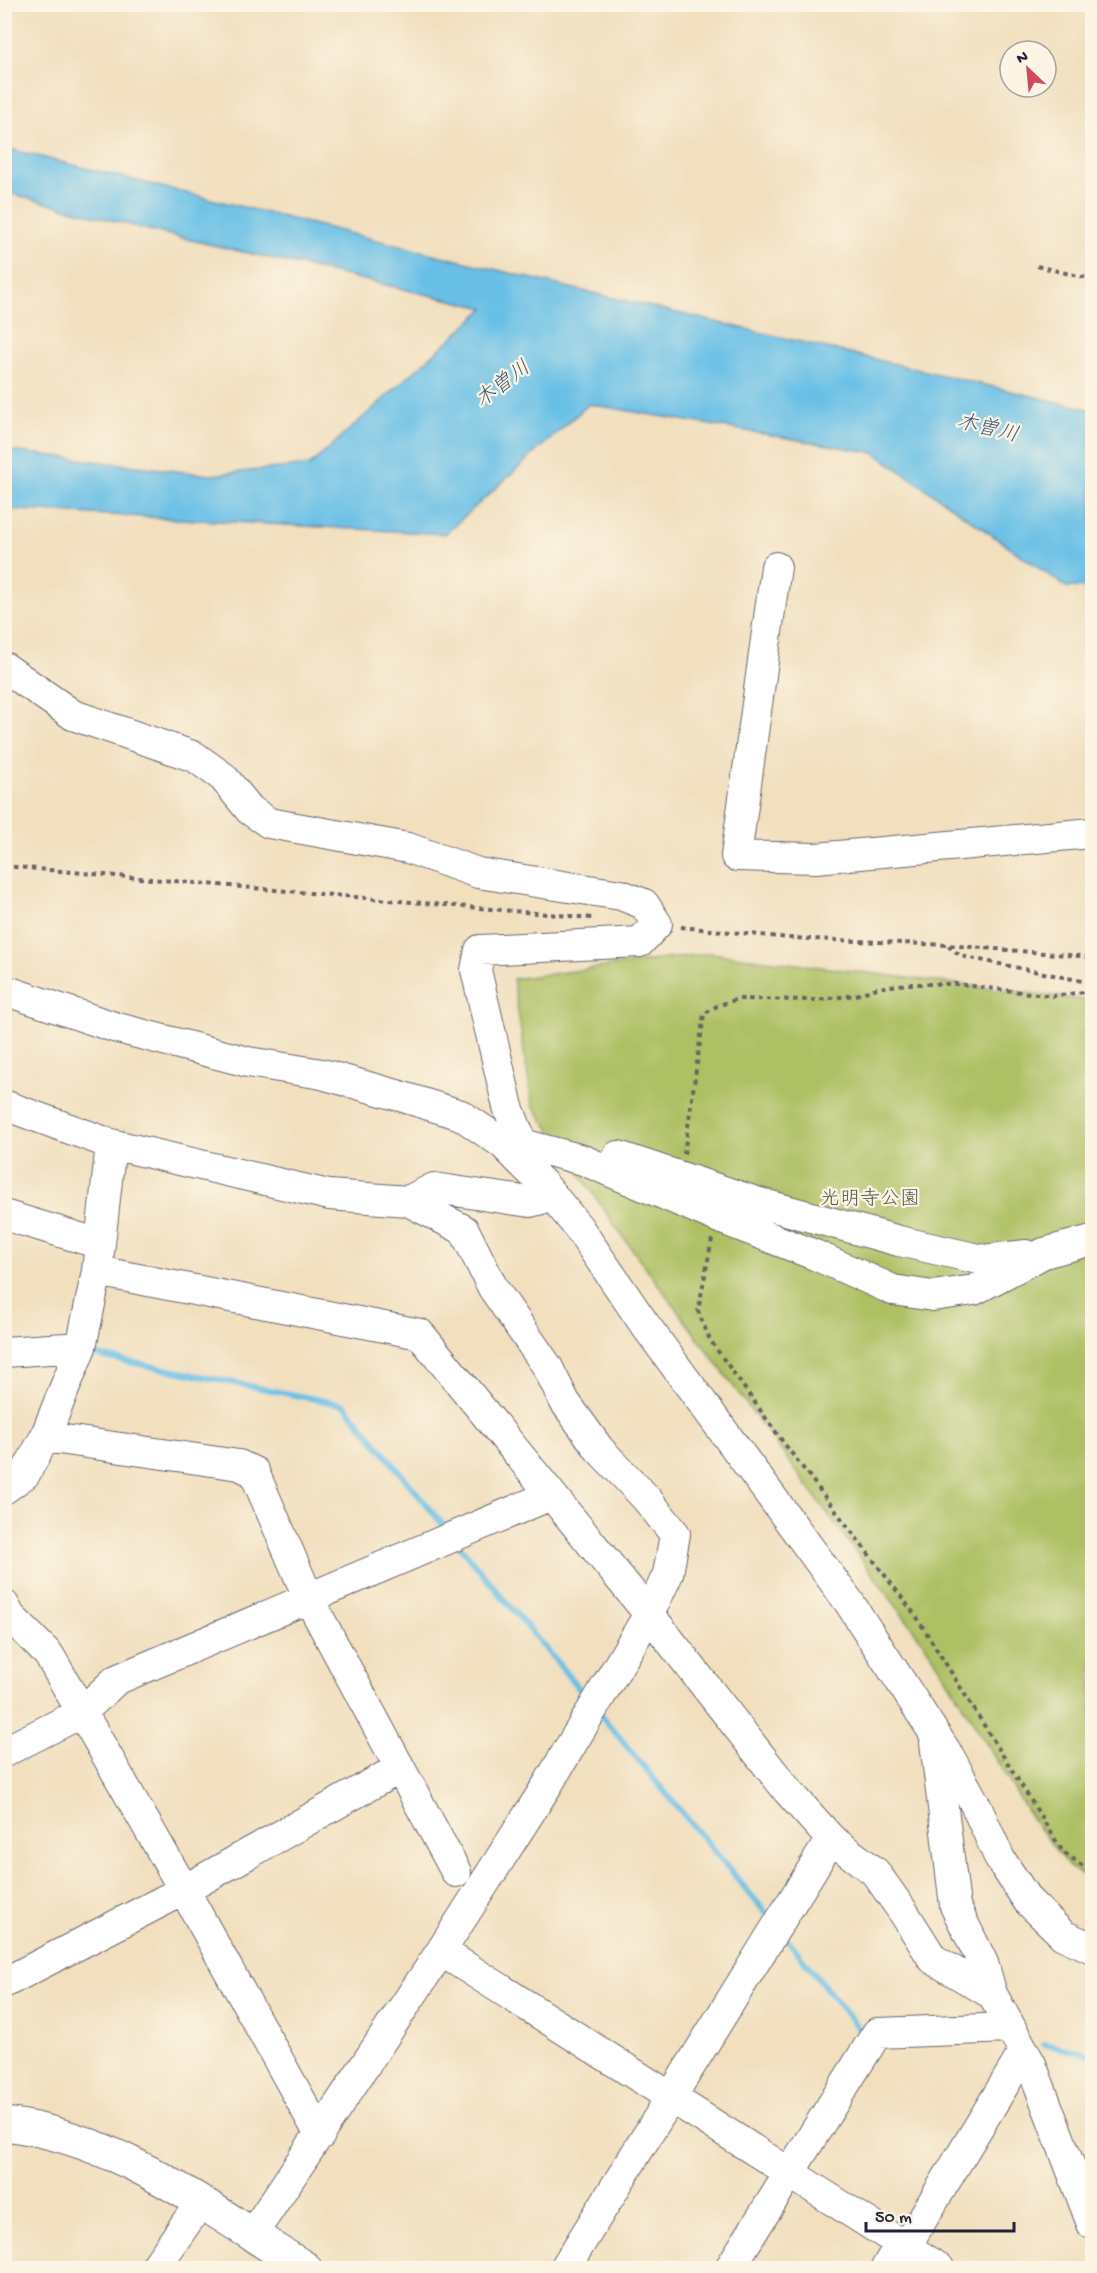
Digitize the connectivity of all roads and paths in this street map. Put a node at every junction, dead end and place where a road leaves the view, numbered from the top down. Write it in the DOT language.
graph roads {
  1 [pos="1037,266"];
  2 [pos="1092,276"];
  3 [pos="776,567"];
  4 [pos="4,667"];
  5 [pos="1092,833"];
  6 [pos="4,866"];
  7 [pos="599,919"];
  8 [pos="657,924"];
  9 [pos="947,945"];
  10 [pos="1092,957"];
  11 [pos="1092,983"];
  12 [pos="4,990"];
  13 [pos="1092,991"];
  14 [pos="4,1105"];
  15 [pos="513,1137"];
  16 [pos="111,1144"];
  17 [pos="683,1161"];
  18 [pos="553,1196"];
  19 [pos="408,1201"];
  20 [pos="4,1215"];
  21 [pos="717,1217"];
  22 [pos="1092,1240"];
  23 [pos="1044,1253"];
  24 [pos="98,1258"];
  25 [pos="81,1347"];
  26 [pos="4,1352"];
  27 [pos="45,1437"];
  28 [pos="4,1489"];
  29 [pos="551,1495"];
  30 [pos="309,1599"];
  31 [pos="4,1605"];
  32 [pos="649,1614"];
  33 [pos="81,1713"];
  34 [pos="934,1733"];
  35 [pos="4,1752"];
  36 [pos="400,1768"];
  37 [pos="831,1839"];
  38 [pos="456,1872"];
  39 [pos="1092,1872"];
  40 [pos="184,1890"];
  41 [pos="1092,1948"];
  42 [pos="441,1951"];
  43 [pos="4,1983"];
  44 [pos="992,1994"];
  45 [pos="1017,2040"];
  46 [pos="671,2096"];
  47 [pos="4,2124"];
  48 [pos="320,2135"];
  49 [pos="790,2172"];
  50 [pos="200,2203"];
  51 [pos="1092,2224"];
  52 [pos="252,2235"];
  53 [pos="903,2244"];
  54 [pos="155,2268"];
  55 [pos="305,2268"];
  56 [pos="565,2268"];
  57 [pos="730,2268"];
  58 [pos="886,2268"];
  59 [pos="939,2268"];
  1 -- 2 [label="path"];
  3 -- 5 [label="street"];
  4 -- 8 [label="street"];
  6 -- 7 [label="path"];
  8 -- 9 [label="path"];
  8 -- 15 [label="street"];
  9 -- 10 [label="path"];
  9 -- 11 [label="path"];
  12 -- 15 [label="street"];
  13 -- 17 [label="path"];
  14 -- 16 [label="street"];
  15 -- 18 [label="street"];
  15 -- 21 [label="street"];
  15 -- 23 [label="street"];
  16 -- 19 [label="street"];
  16 -- 24 [label="street"];
  18 -- 19 [label="street"];
  18 -- 34 [label="street"];
  19 -- 32 [label="street"];
  20 -- 24 [label="street"];
  21 -- 23 [label="street"];
  21 -- 39 [label="path"];
  22 -- 23 [label="street"];
  24 -- 25 [label="street"];
  24 -- 29 [label="street"];
  25 -- 26 [label="street"];
  25 -- 27 [label="street"];
  27 -- 28 [label="street"];
  27 -- 30 [label="street"];
  29 -- 30 [label="street"];
  29 -- 32 [label="street"];
  30 -- 33 [label="street"];
  30 -- 36 [label="street"];
  31 -- 33 [label="street"];
  32 -- 37 [label="street"];
  32 -- 42 [label="street"];
  33 -- 35 [label="street"];
  33 -- 40 [label="street"];
  34 -- 41 [label="street"];
  34 -- 44 [label="street"];
  36 -- 38 [label="street"];
  36 -- 40 [label="street"];
  37 -- 44 [label="street"];
  37 -- 46 [label="street"];
  40 -- 43 [label="street"];
  40 -- 48 [label="street"];
  42 -- 46 [label="street"];
  42 -- 48 [label="street"];
  44 -- 45 [label="street"];
  45 -- 49 [label="street"];
  45 -- 51 [label="street"];
  45 -- 53 [label="street"];
  46 -- 49 [label="street"];
  46 -- 56 [label="street"];
  47 -- 50 [label="main road"];
  48 -- 52 [label="street"];
  49 -- 53 [label="street"];
  49 -- 57 [label="street"];
  50 -- 52 [label="main road"];
  50 -- 54 [label="street"];
  52 -- 55 [label="main road"];
  53 -- 58 [label="street"];
  53 -- 59 [label="street"];
}
